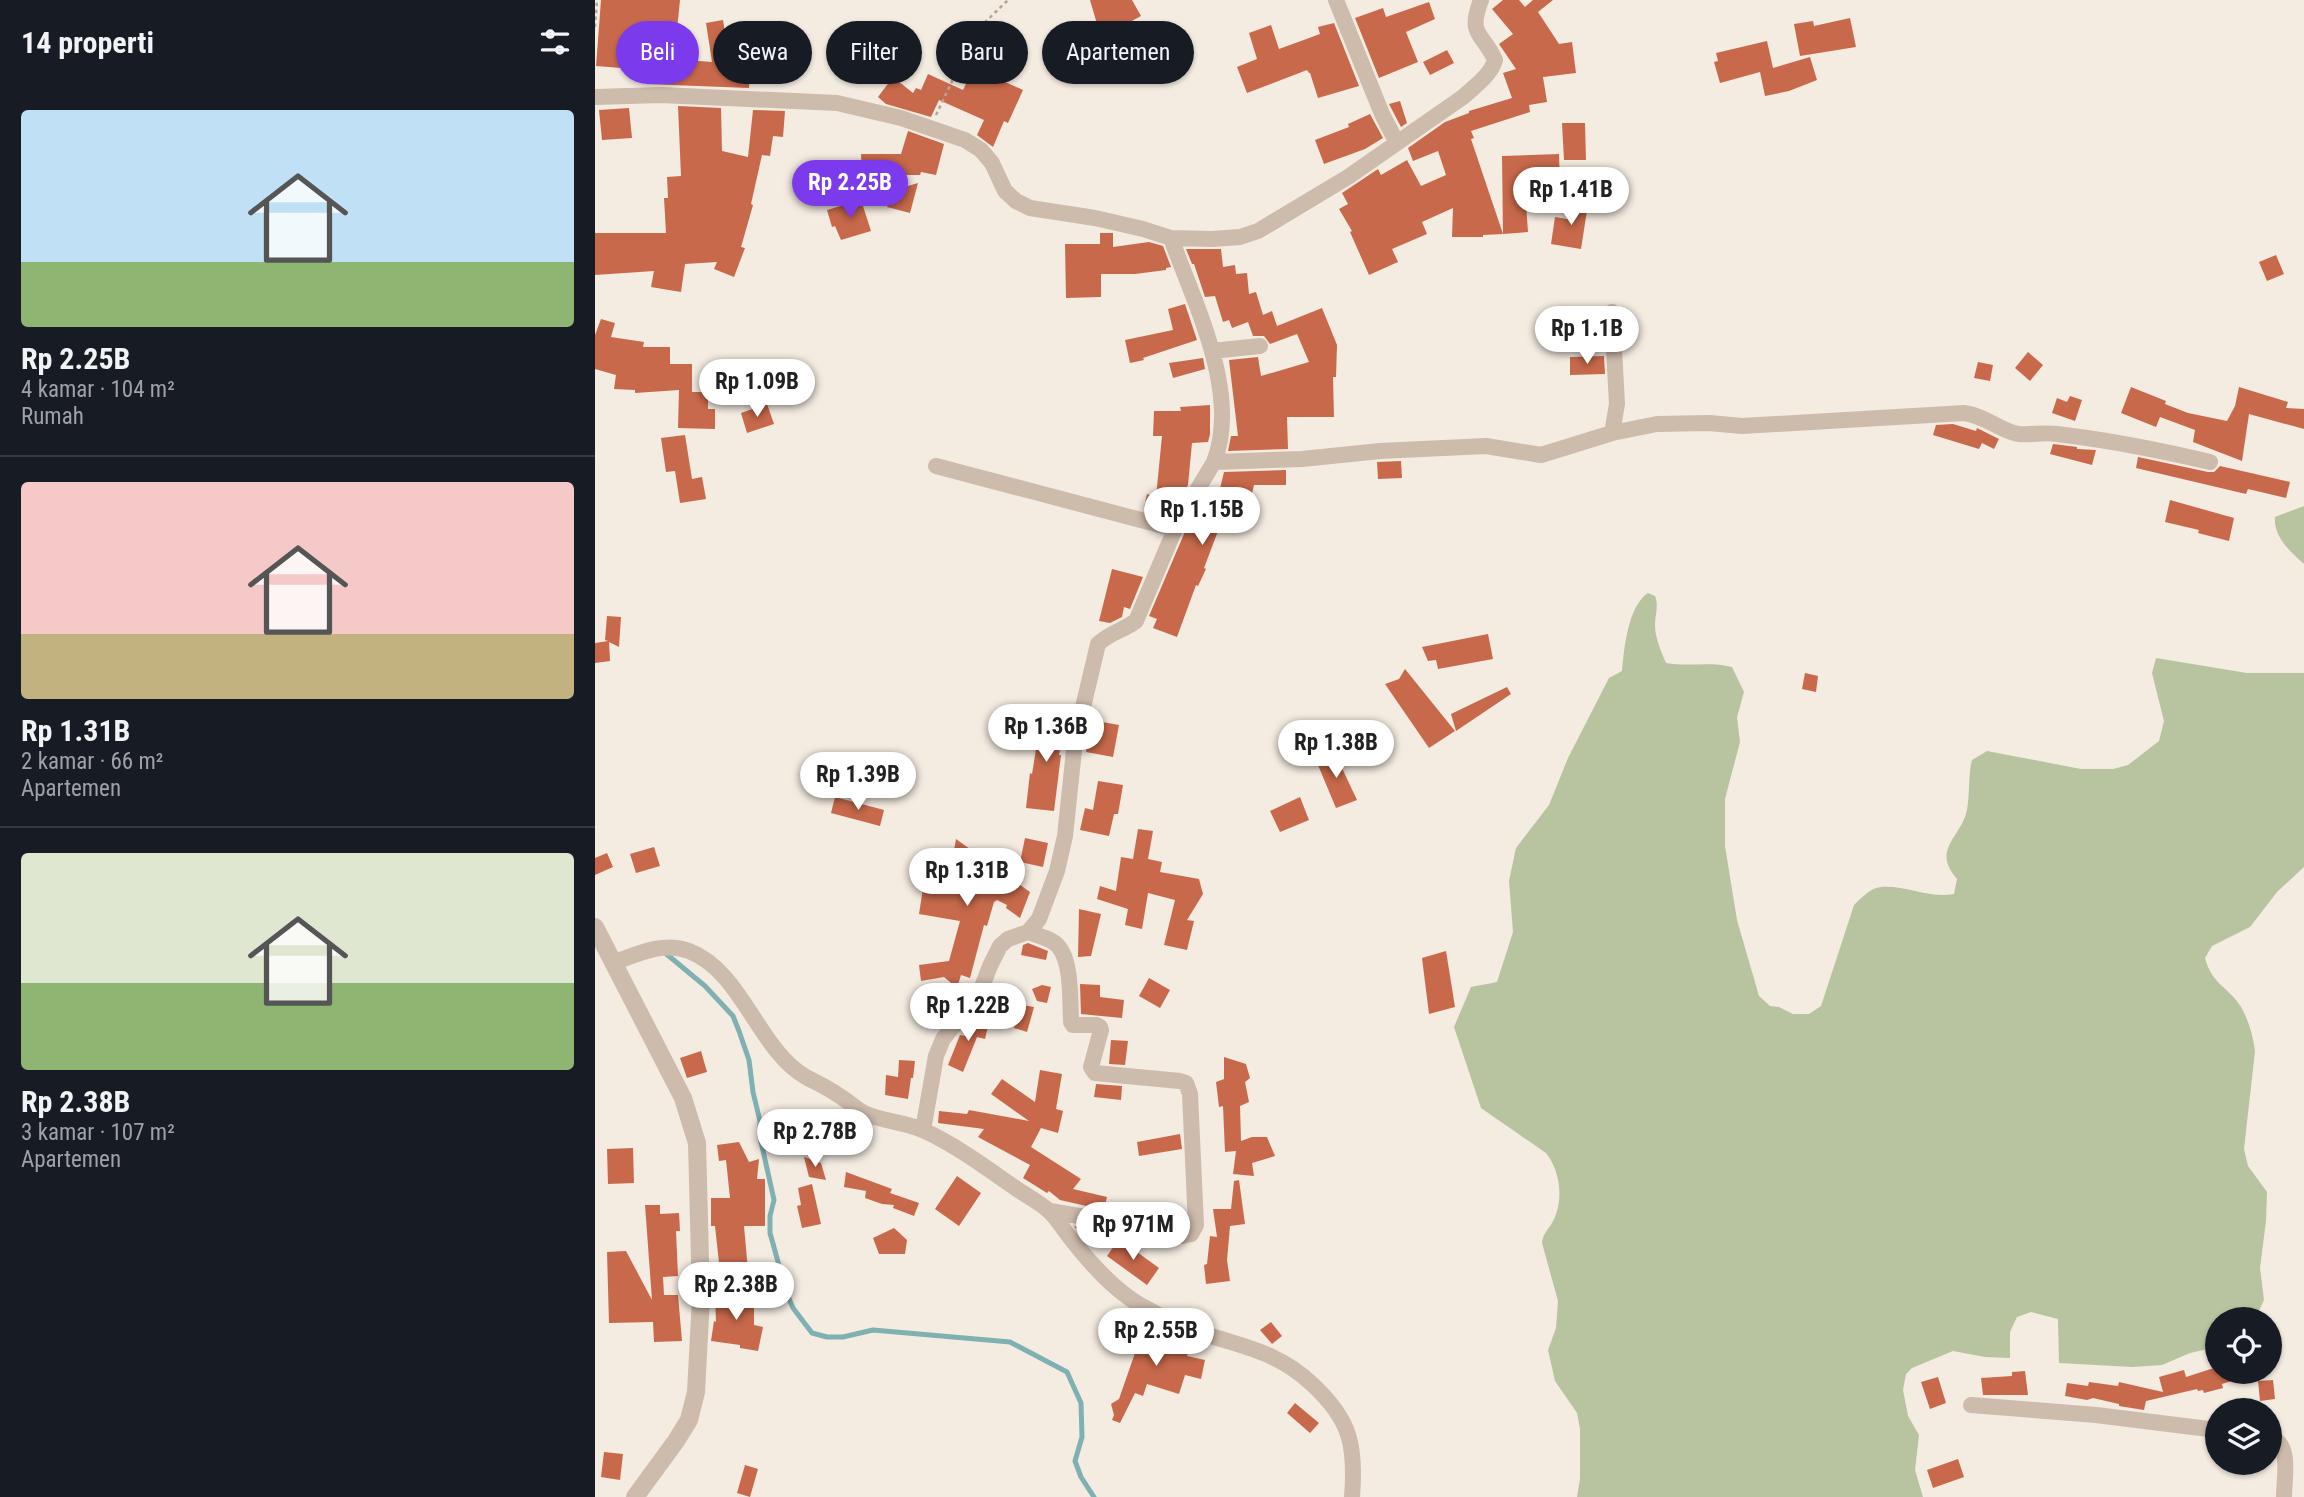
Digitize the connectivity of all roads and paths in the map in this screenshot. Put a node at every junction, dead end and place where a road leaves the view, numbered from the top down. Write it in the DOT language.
graph roads {
  1 [pos="597,0"];
  2 [pos="1008,0"];
  3 [pos="1336,0"];
  4 [pos="1481,0"];
  5 [pos="595,27"];
  6 [pos="595,97"];
  7 [pos="930,127"];
  8 [pos="1397,144"];
  9 [pos="1171,238"];
  10 [pos="1612,312"];
  11 [pos="1260,346"];
  12 [pos="1212,351"];
  13 [pos="1612,433"];
  14 [pos="1214,462"];
  15 [pos="2210,462"];
  16 [pos="936,466"];
  17 [pos="1175,529"];
  18 [pos="595,927"];
  19 [pos="1028,932"];
  20 [pos="617,970"];
  21 [pos="923,1130"];
  22 [pos="1050,1211"];
  23 [pos="1971,1405"];
  24 [pos="2205,1429"];
  25 [pos="2282,1447"];
  26 [pos="635,1497"];
  27 [pos="1352,1497"];
  28 [pos="2284,1497"];
  1 -- 5 [label="path"];
  2 -- 7 [label="path"];
  3 -- 8 [label="street"];
  4 -- 8 [label="street"];
  6 -- 7 [label="street"];
  7 -- 9 [label="street"];
  8 -- 9 [label="street"];
  9 -- 12 [label="street"];
  10 -- 13 [label="street"];
  11 -- 12 [label="street"];
  12 -- 14 [label="street"];
  13 -- 14 [label="street"];
  13 -- 15 [label="street"];
  14 -- 17 [label="street"];
  16 -- 17 [label="street"];
  17 -- 19 [label="street"];
  18 -- 20 [label="street"];
  19 -- 21 [label="street"];
  19 -- 22 [label="street"];
  20 -- 21 [label="street"];
  20 -- 26 [label="street"];
  21 -- 22 [label="street"];
  22 -- 27 [label="street"];
  23 -- 24 [label="street"];
  25 -- 28 [label="street"];
}
